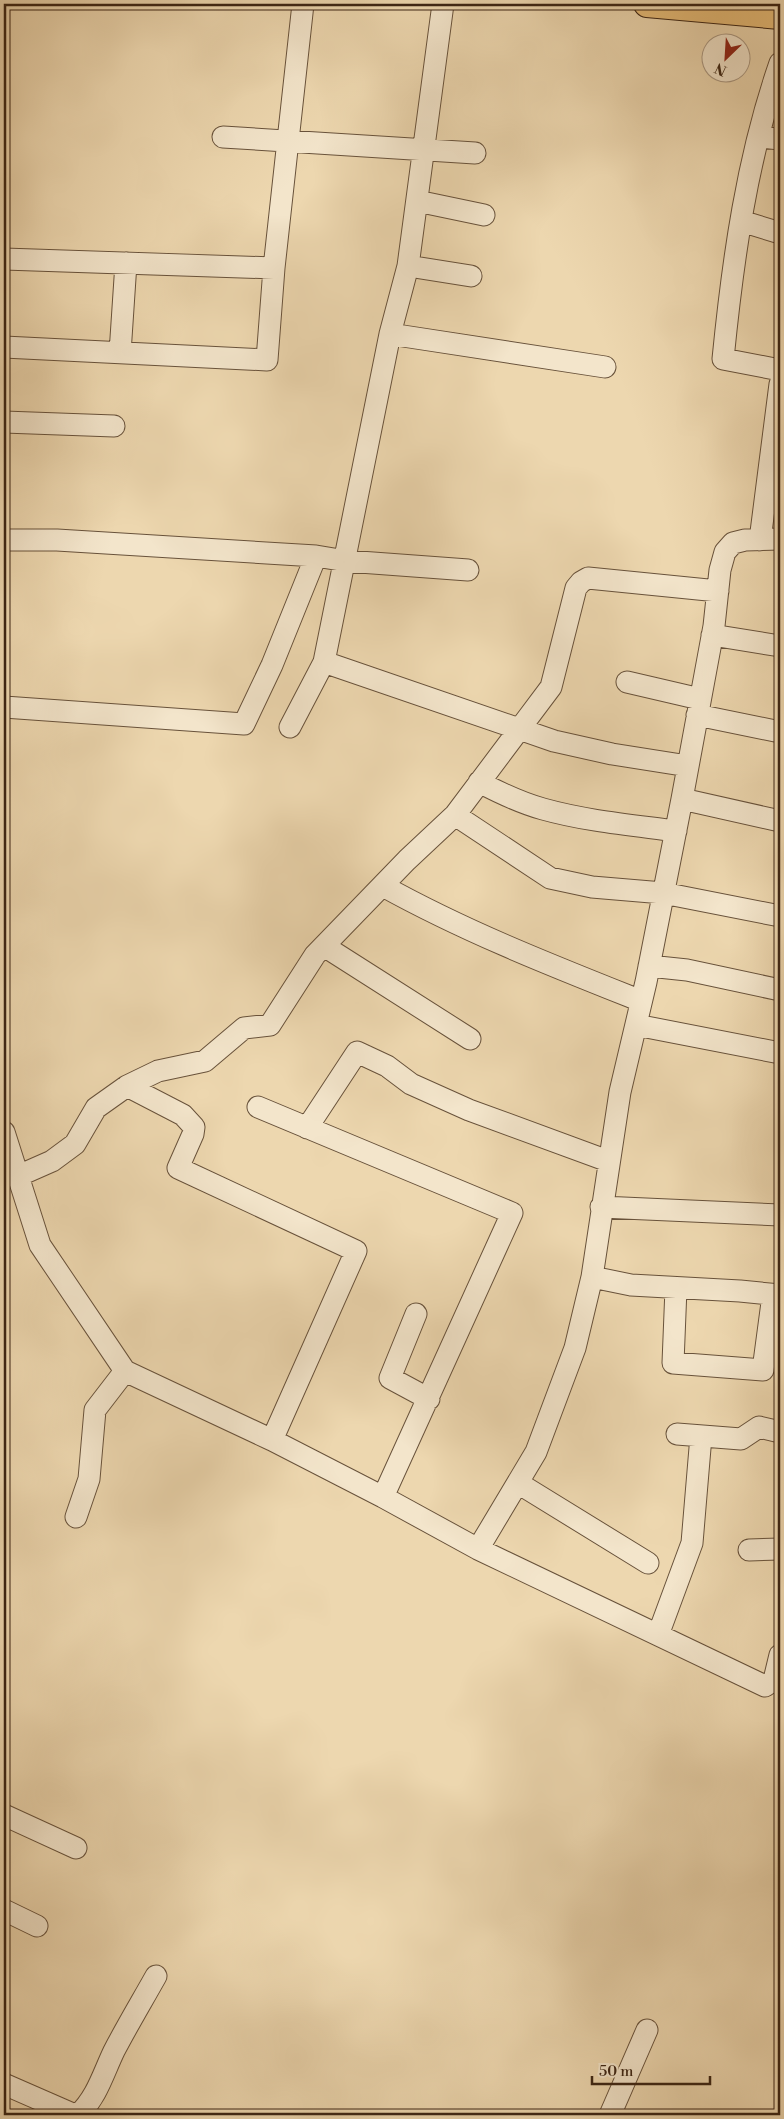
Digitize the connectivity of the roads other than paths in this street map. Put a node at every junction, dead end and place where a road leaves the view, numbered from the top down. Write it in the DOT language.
graph roads {
  1 [pos="303,4"];
  2 [pos="443,4"];
  3 [pos="647,4"];
  4 [pos="710,7"];
  5 [pos="780,16"];
  6 [pos="780,63"];
  7 [pos="223,137"];
  8 [pos="758,137"];
  9 [pos="780,139"];
  10 [pos="288,141"];
  11 [pos="424,150"];
  12 [pos="475,153"];
  13 [pos="417,201"];
  14 [pos="484,215"];
  15 [pos="741,220"];
  16 [pos="780,232"];
  17 [pos="4,259"];
  18 [pos="126,263"];
  19 [pos="408,266"];
  20 [pos="274,268"];
  21 [pos="471,276"];
  22 [pos="390,334"];
  23 [pos="4,347"];
  24 [pos="120,353"];
  25 [pos="605,367"];
  26 [pos="780,370"];
  27 [pos="780,384"];
  28 [pos="4,422"];
  29 [pos="114,426"];
  30 [pos="4,540"];
  31 [pos="770,540"];
  32 [pos="316,556"];
  33 [pos="346,560"];
  34 [pos="468,570"];
  35 [pos="718,590"];
  36 [pos="712,635"];
  37 [pos="780,646"];
  38 [pos="324,662"];
  39 [pos="627,682"];
  40 [pos="4,707"];
  41 [pos="699,707"];
  42 [pos="290,728"];
  43 [pos="518,729"];
  44 [pos="780,732"];
  45 [pos="688,766"];
  46 [pos="479,782"];
  47 [pos="682,799"];
  48 [pos="455,815"];
  49 [pos="780,821"];
  50 [pos="676,832"];
  51 [pos="383,886"];
  52 [pos="664,893"];
  53 [pos="780,916"];
  54 [pos="324,946"];
  55 [pos="649,966"];
  56 [pos="780,990"];
  57 [pos="642,1000"];
  58 [pos="636,1025"];
  59 [pos="470,1039"];
  60 [pos="780,1054"];
  61 [pos="127,1086"];
  62 [pos="258,1107"];
  63 [pos="308,1128"];
  64 [pos="4,1132"];
  65 [pos="608,1161"];
  66 [pos="18,1176"];
  67 [pos="602,1207"];
  68 [pos="780,1215"];
  69 [pos="592,1277"];
  70 [pos="676,1288"];
  71 [pos="777,1295"];
  72 [pos="416,1314"];
  73 [pos="125,1371"];
  74 [pos="429,1399"];
  75 [pos="780,1432"];
  76 [pos="677,1434"];
  77 [pos="701,1436"];
  78 [pos="272,1440"];
  79 [pos="518,1483"];
  80 [pos="383,1497"];
  81 [pos="76,1517"];
  82 [pos="478,1549"];
  83 [pos="780,1549"];
  84 [pos="749,1550"];
  85 [pos="648,1563"];
  86 [pos="658,1635"];
  87 [pos="780,1656"];
  88 [pos="4,1814"];
  89 [pos="76,1848"];
  90 [pos="4,1910"];
  91 [pos="36,1926"];
  92 [pos="156,1976"];
  93 [pos="647,2030"];
  94 [pos="4,2084"];
  95 [pos="76,2115"];
  96 [pos="610,2115"];
  1 -- 10 [label="street"];
  2 -- 11 [label="street"];
  3 -- 4 [label="main road"];
  4 -- 5 [label="main road"];
  6 -- 8 [label="street"];
  7 -- 10 [label="street"];
  8 -- 9 [label="street"];
  8 -- 15 [label="street"];
  10 -- 11 [label="street"];
  10 -- 20 [label="street"];
  11 -- 12 [label="street"];
  11 -- 13 [label="street"];
  13 -- 14 [label="street"];
  13 -- 19 [label="street"];
  15 -- 16 [label="street"];
  15 -- 26 [label="street"];
  17 -- 18 [label="street"];
  18 -- 20 [label="street"];
  18 -- 24 [label="street"];
  19 -- 21 [label="street"];
  19 -- 22 [label="street"];
  20 -- 24 [label="street"];
  22 -- 25 [label="street"];
  22 -- 33 [label="street"];
  23 -- 24 [label="street"];
  27 -- 31 [label="street"];
  28 -- 29 [label="street"];
  30 -- 32 [label="street"];
  31 -- 35 [label="street"];
  32 -- 33 [label="street"];
  32 -- 40 [label="street"];
  33 -- 34 [label="street"];
  33 -- 38 [label="street"];
  35 -- 36 [label="street"];
  35 -- 43 [label="street"];
  36 -- 37 [label="street"];
  36 -- 41 [label="street"];
  38 -- 42 [label="street"];
  38 -- 43 [label="street"];
  39 -- 41 [label="street"];
  41 -- 44 [label="street"];
  41 -- 45 [label="street"];
  43 -- 45 [label="street"];
  43 -- 46 [label="street"];
  45 -- 47 [label="street"];
  46 -- 48 [label="street"];
  46 -- 50 [label="street"];
  47 -- 49 [label="street"];
  47 -- 50 [label="street"];
  48 -- 51 [label="street"];
  48 -- 52 [label="street"];
  50 -- 52 [label="street"];
  51 -- 54 [label="street"];
  51 -- 57 [label="street"];
  52 -- 53 [label="street"];
  52 -- 55 [label="street"];
  54 -- 59 [label="street"];
  54 -- 61 [label="street"];
  55 -- 56 [label="street"];
  55 -- 57 [label="street"];
  57 -- 58 [label="street"];
  58 -- 60 [label="street"];
  58 -- 65 [label="street"];
  61 -- 66 [label="street"];
  61 -- 78 [label="street"];
  62 -- 63 [label="street"];
  63 -- 65 [label="street"];
  63 -- 74 [label="street"];
  64 -- 66 [label="street"];
  65 -- 67 [label="street"];
  66 -- 73 [label="street"];
  67 -- 68 [label="street"];
  67 -- 69 [label="street"];
  69 -- 70 [label="street"];
  69 -- 79 [label="street"];
  70 -- 71 [label="street"];
  70 -- 71 [label="street"];
  72 -- 74 [label="street"];
  73 -- 78 [label="street"];
  73 -- 81 [label="street"];
  74 -- 80 [label="street"];
  75 -- 77 [label="street"];
  76 -- 77 [label="street"];
  77 -- 86 [label="street"];
  78 -- 80 [label="street"];
  79 -- 82 [label="street"];
  79 -- 85 [label="street"];
  80 -- 82 [label="street"];
  82 -- 86 [label="street"];
  83 -- 84 [label="street"];
  86 -- 87 [label="street"];
  88 -- 89 [label="street"];
  90 -- 91 [label="street"];
  92 -- 95 [label="street"];
  93 -- 96 [label="street"];
  94 -- 95 [label="street"];
}
